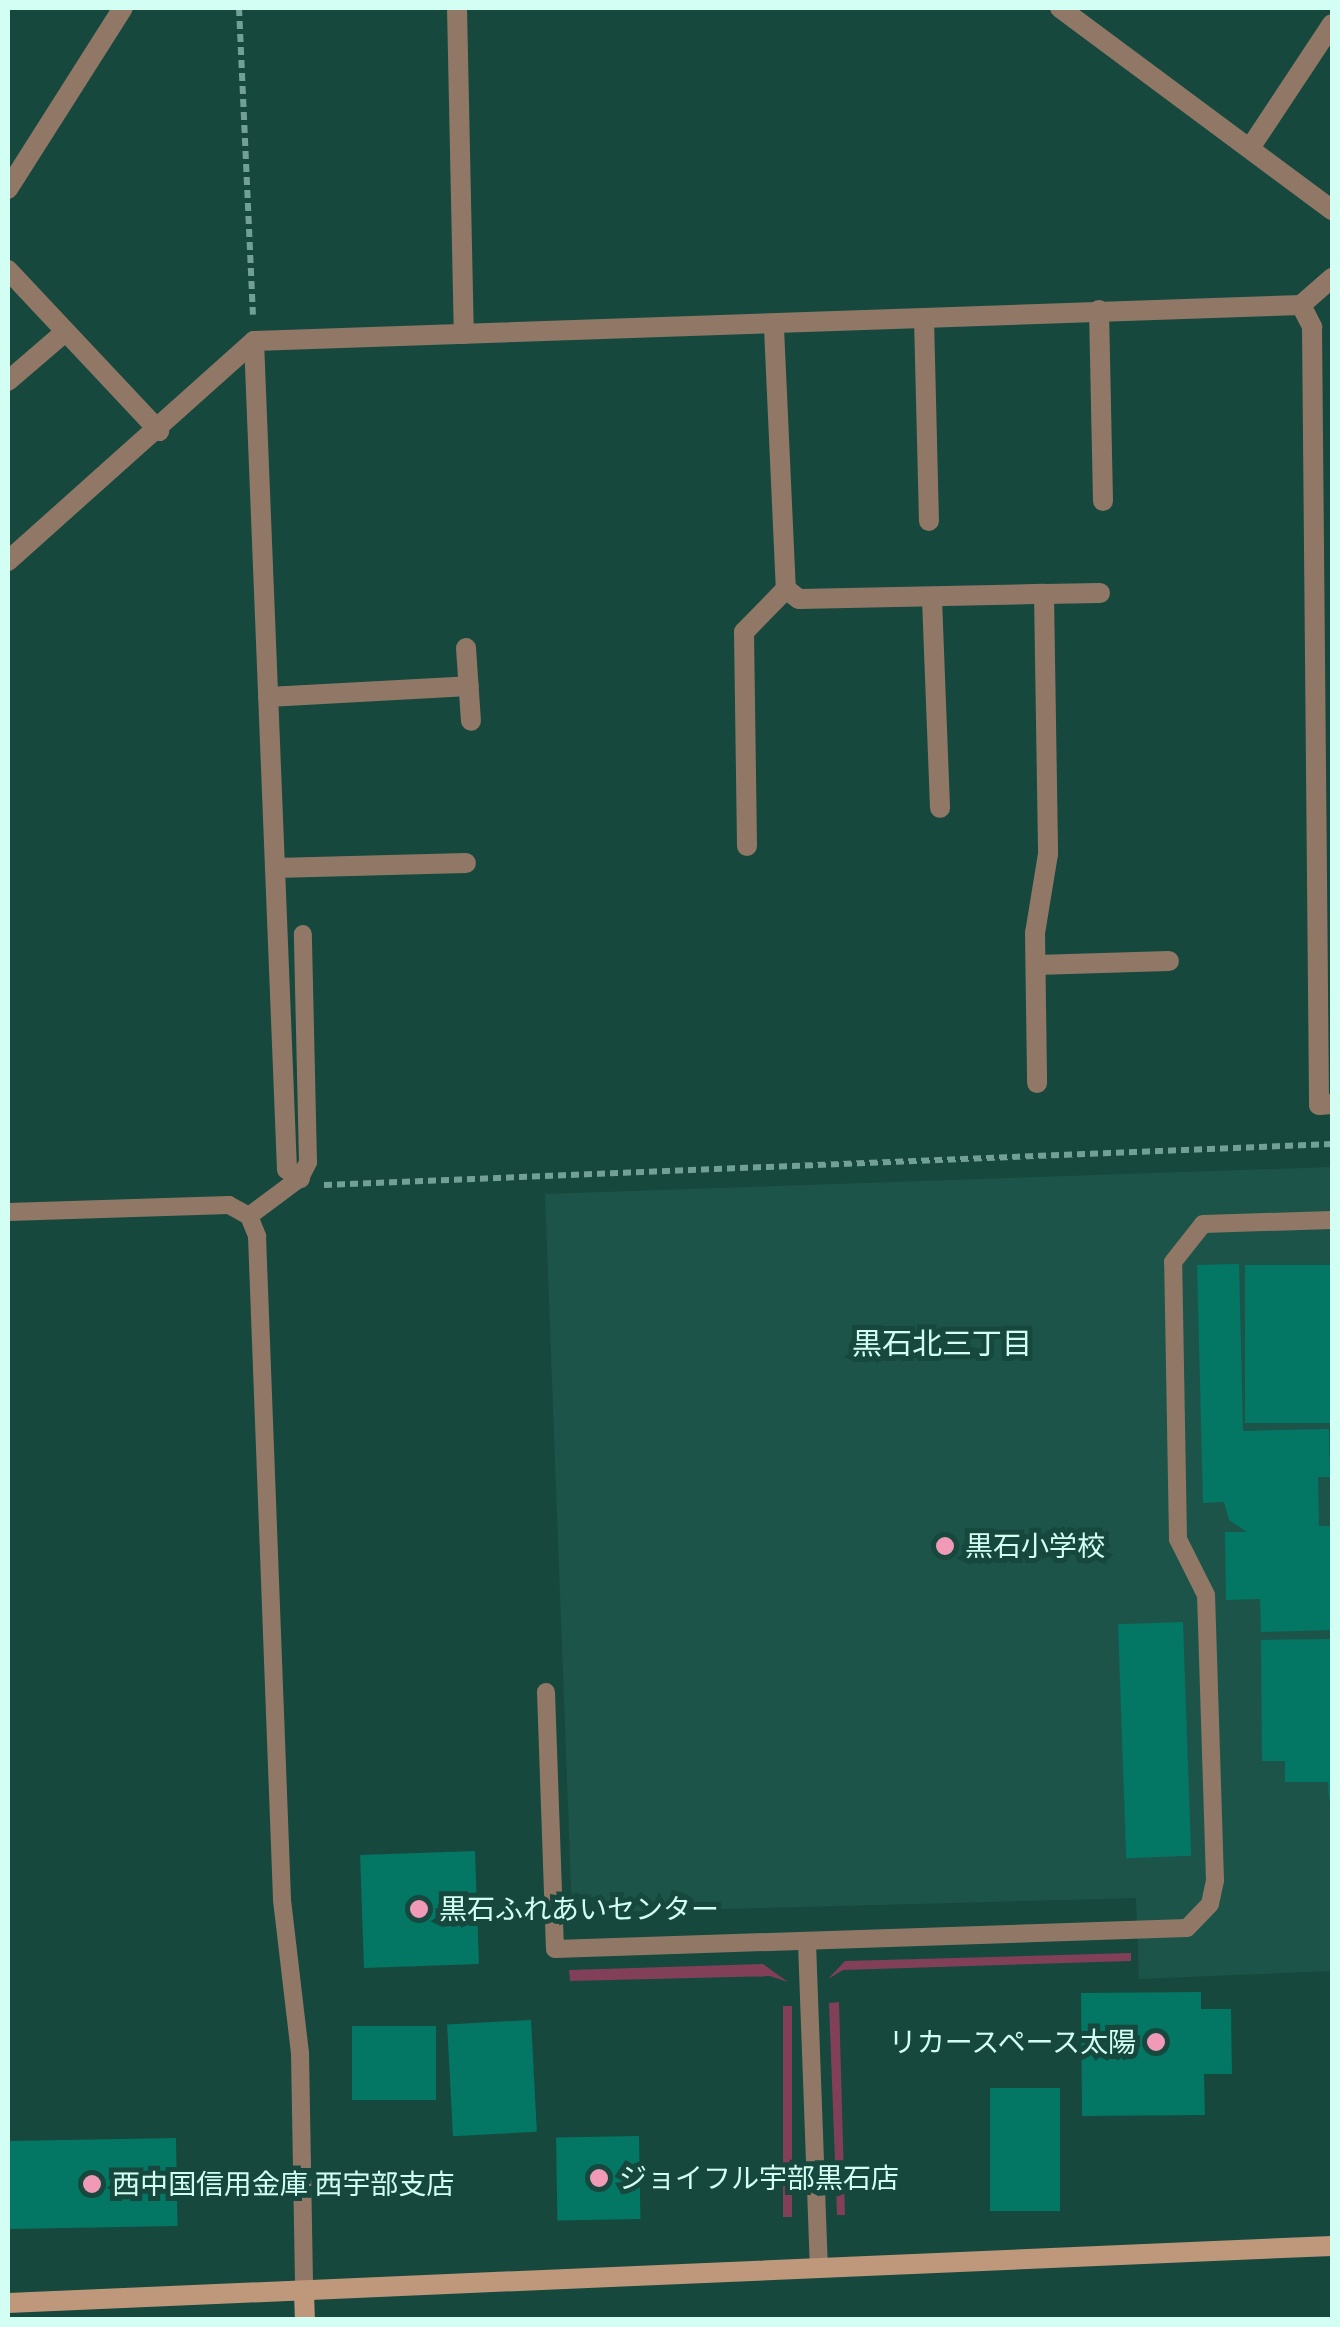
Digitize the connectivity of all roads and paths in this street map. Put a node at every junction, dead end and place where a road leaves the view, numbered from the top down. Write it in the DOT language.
graph roads {
  1 [pos="123,8"];
  2 [pos="239,8"];
  3 [pos="457,8"];
  4 [pos="1060,8"];
  5 [pos="1332,24"];
  6 [pos="1252,145"];
  7 [pos="8,189"];
  8 [pos="1332,210"];
  9 [pos="8,270"];
  10 [pos="1332,278"];
  11 [pos="1301,305"];
  12 [pos="1098,310"];
  13 [pos="924,318"];
  14 [pos="774,328"];
  15 [pos="65,332"];
  16 [pos="464,334"];
  17 [pos="254,342"];
  18 [pos="8,381"];
  19 [pos="159,431"];
  20 [pos="1103,501"];
  21 [pos="929,521"];
  22 [pos="8,561"];
  23 [pos="786,589"];
  24 [pos="1100,593"];
  25 [pos="1044,594"];
  26 [pos="932,598"];
  27 [pos="1324,607"];
  28 [pos="466,648"];
  29 [pos="469,686"];
  30 [pos="268,697"];
  31 [pos="471,721"];
  32 [pos="940,808"];
  33 [pos="747,846"];
  34 [pos="466,863"];
  35 [pos="275,868"];
  36 [pos="303,934"];
  37 [pos="1169,962"];
  38 [pos="1036,965"];
  39 [pos="1037,1083"];
  40 [pos="1332,1104"];
  41 [pos="1332,1144"];
  42 [pos="300,1178"];
  43 [pos="8,1212"];
  44 [pos="249,1216"];
  45 [pos="1332,1220"];
  46 [pos="546,1692"];
  47 [pos="808,1943"];
  48 [pos="1332,2246"];
  49 [pos="818,2267"];
  50 [pos="304,2293"];
  51 [pos="8,2303"];
  52 [pos="305,2320"];
  1 -- 7 [label="street"];
  2 -- 17 [label="path"];
  3 -- 16 [label="street"];
  4 -- 6 [label="street"];
  5 -- 6 [label="street"];
  6 -- 8 [label="street"];
  9 -- 15 [label="street"];
  10 -- 11 [label="street"];
  11 -- 12 [label="street"];
  11 -- 27 [label="street"];
  12 -- 13 [label="street"];
  12 -- 20 [label="street"];
  13 -- 14 [label="street"];
  13 -- 21 [label="street"];
  14 -- 16 [label="street"];
  14 -- 23 [label="street"];
  15 -- 18 [label="street"];
  15 -- 19 [label="street"];
  16 -- 17 [label="street"];
  17 -- 19 [label="street"];
  17 -- 30 [label="street"];
  19 -- 22 [label="street"];
  23 -- 26 [label="street"];
  23 -- 33 [label="street"];
  24 -- 25 [label="street"];
  25 -- 26 [label="street"];
  25 -- 38 [label="street"];
  26 -- 32 [label="street"];
  27 -- 40 [label="street"];
  28 -- 29 [label="street"];
  29 -- 30 [label="street"];
  29 -- 31 [label="street"];
  30 -- 35 [label="street"];
  34 -- 35 [label="street"];
  35 -- 42 [label="street"];
  36 -- 42 [label="lane"];
  37 -- 38 [label="street"];
  38 -- 39 [label="street"];
  41 -- 42 [label="path"];
  42 -- 44 [label="lane"];
  43 -- 44 [label="lane"];
  44 -- 50 [label="lane"];
  45 -- 47 [label="lane"];
  46 -- 47 [label="lane"];
  47 -- 49 [label="lane"];
  48 -- 49 [label="street"];
  49 -- 50 [label="street"];
  50 -- 51 [label="street"];
  50 -- 52 [label="street"];
}
